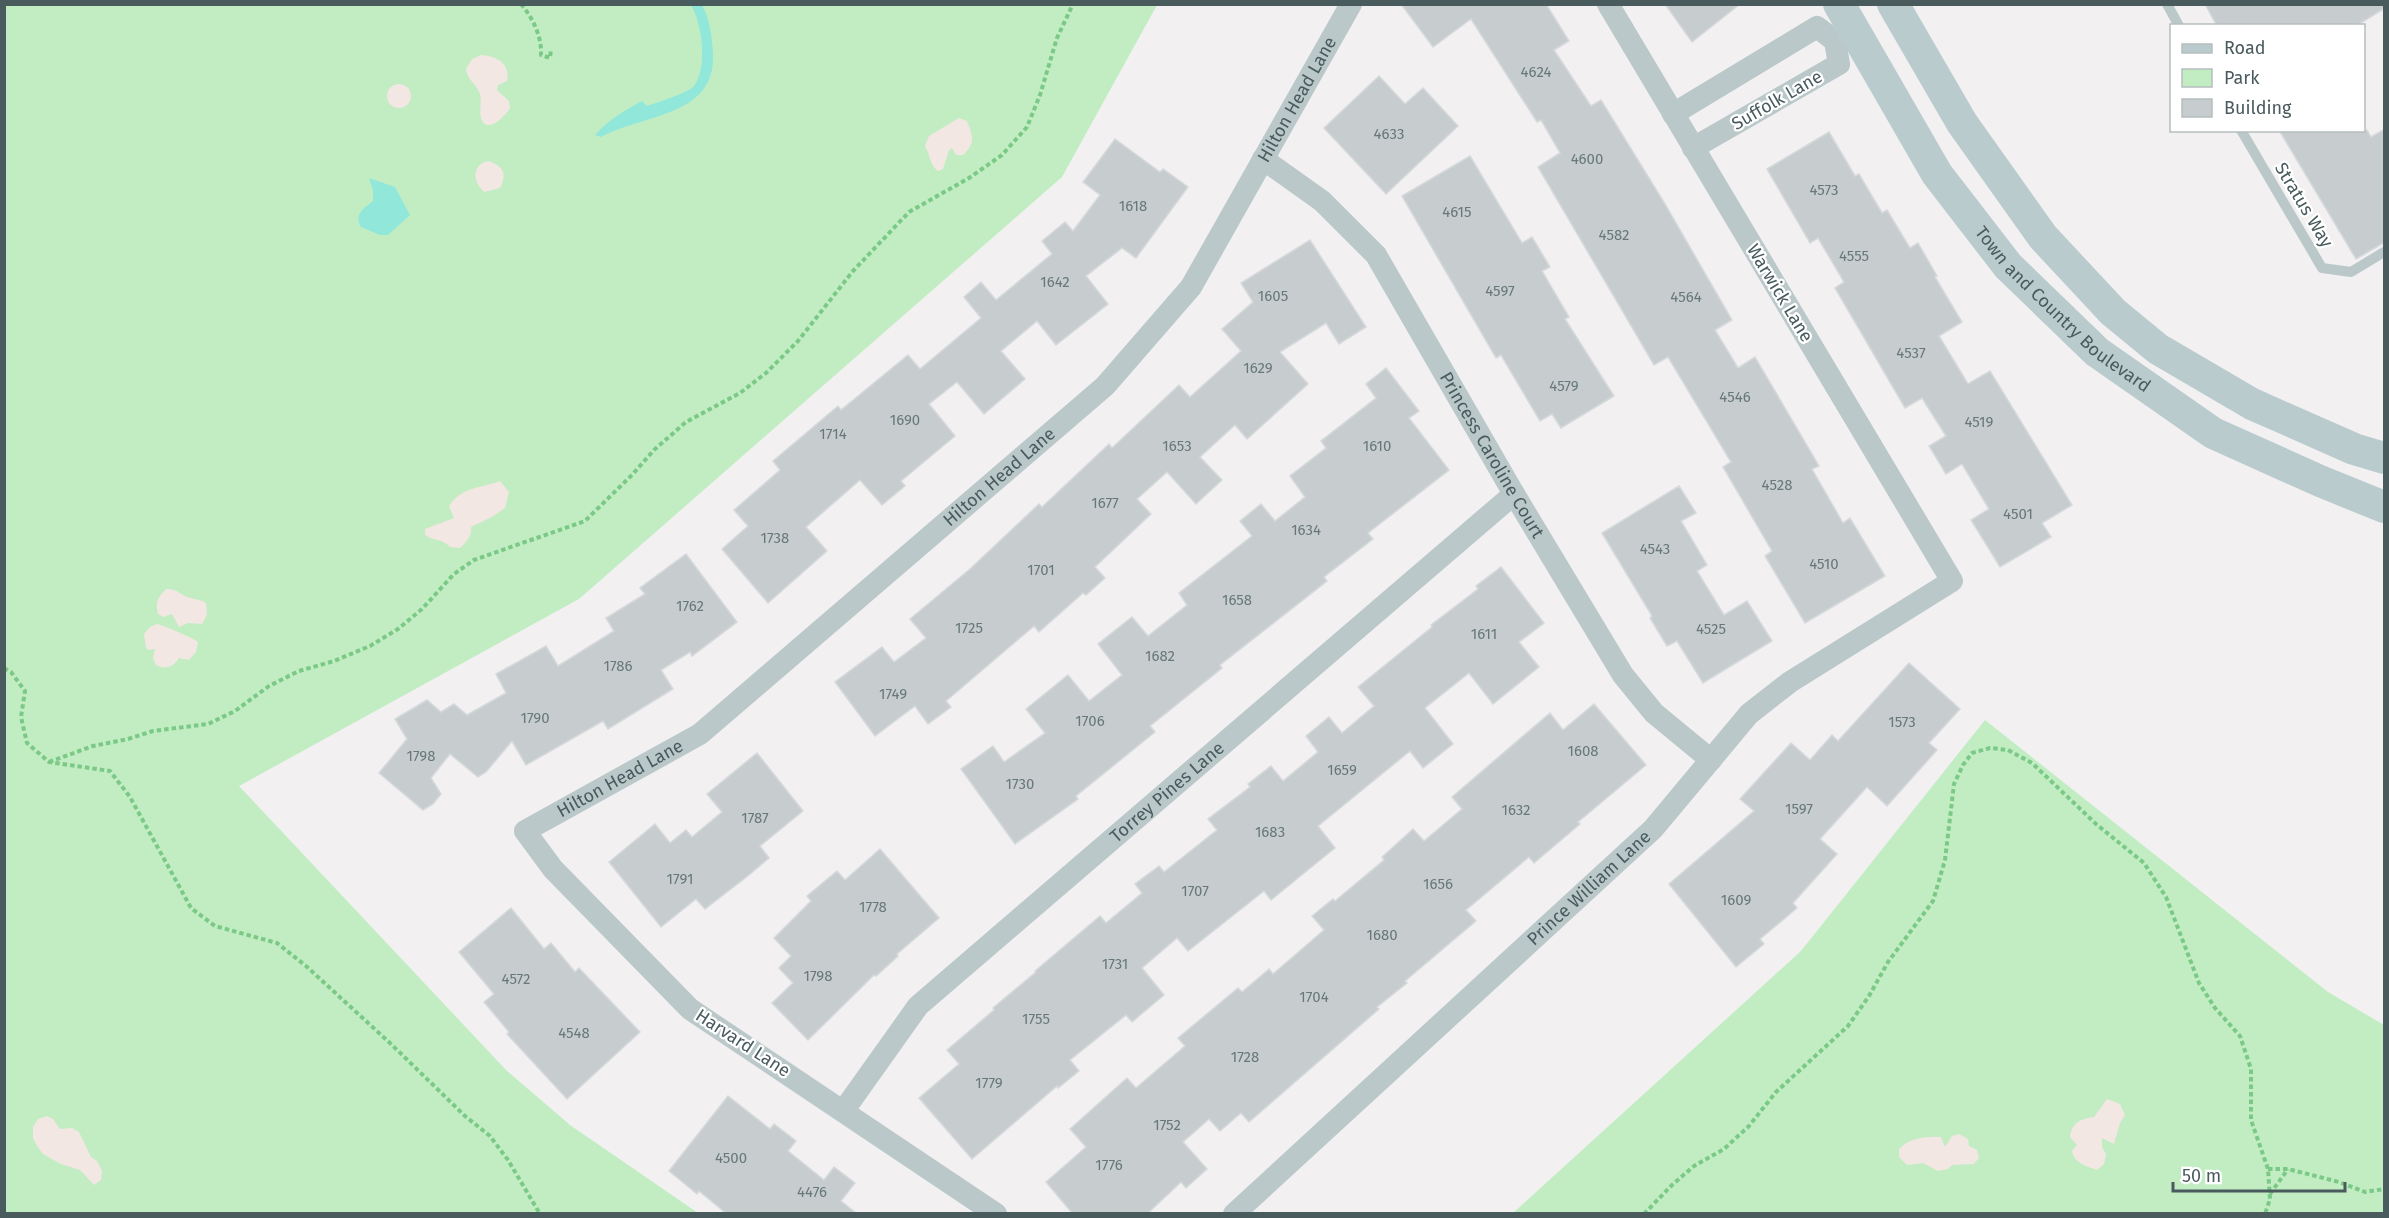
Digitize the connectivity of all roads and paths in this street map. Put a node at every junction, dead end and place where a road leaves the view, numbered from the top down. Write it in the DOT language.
graph roads {
  1 [pos="521,4"];
  2 [pos="1073,4"];
  3 [pos="1351,4"];
  4 [pos="1608,4"];
  5 [pos="2167,4"];
  6 [pos="1894,5"];
  7 [pos="2178,24"];
  8 [pos="1842,25"];
  9 [pos="551,49"];
  10 [pos="1922,54"];
  11 [pos="1881,79"];
  12 [pos="1673,114"];
  13 [pos="2242,132"];
  14 [pos="1693,148"];
  15 [pos="1263,159"];
  16 [pos="2385,252"];
  17 [pos="2130,325"];
  18 [pos="2105,357"];
  19 [pos="2385,458"];
  20 [pos="1514,494"];
  21 [pos="2385,507"];
  22 [pos="1952,581"];
  23 [pos="4,668"];
  24 [pos="1711,760"];
  25 [pos="49,762"];
  26 [pos="525,831"];
  27 [pos="844,1110"];
  28 [pos="2268,1169"];
  29 [pos="2288,1169"];
  30 [pos="2385,1189"];
  31 [pos="2270,1195"];
  32 [pos="540,1214"];
  33 [pos="996,1214"];
  34 [pos="1234,1214"];
  35 [pos="1644,1214"];
  36 [pos="2265,1214"];
  1 -- 9 [label="path"];
  2 -- 25 [label="path"];
  3 -- 15 [label="street, Hilton Head Lane"];
  4 -- 12 [label="street, Warwick Lane"];
  5 -- 7 [label="lane"];
  6 -- 10 [label="main road, Town and Country Boulevard"];
  8 -- 11 [label="main road, Town and Country Boulevard"];
  8 -- 12 [label="street"];
  8 -- 14 [label="street, Suffolk Lane"];
  10 -- 11 [label="main road"];
  10 -- 17 [label="main road, Town and Country Boulevard"];
  11 -- 18 [label="main road, Town and Country Boulevard"];
  12 -- 14 [label="street, Warwick Lane"];
  13 -- 16 [label="lane, Stratus Way"];
  14 -- 22 [label="street, Warwick Lane"];
  15 -- 20 [label="street, Princess Caroline Court"];
  15 -- 26 [label="street, Hilton Head Lane"];
  17 -- 18 [label="main road"];
  17 -- 19 [label="main road, Town and Country Boulevard"];
  18 -- 21 [label="main road, Town and Country Boulevard"];
  20 -- 24 [label="street, Princess Caroline Court"];
  20 -- 27 [label="street, Torrey Pines Lane"];
  22 -- 24 [label="street, Prince William Lane"];
  23 -- 25 [label="path"];
  24 -- 34 [label="street, Prince William Lane"];
  25 -- 32 [label="path"];
  26 -- 27 [label="street, Harvard Lane"];
  27 -- 33 [label="street, Harvard Lane"];
  28 -- 29 [label="path"];
  28 -- 31 [label="path"];
  28 -- 35 [label="path"];
  29 -- 30 [label="path"];
  29 -- 31 [label="path"];
  31 -- 36 [label="path"];
}
